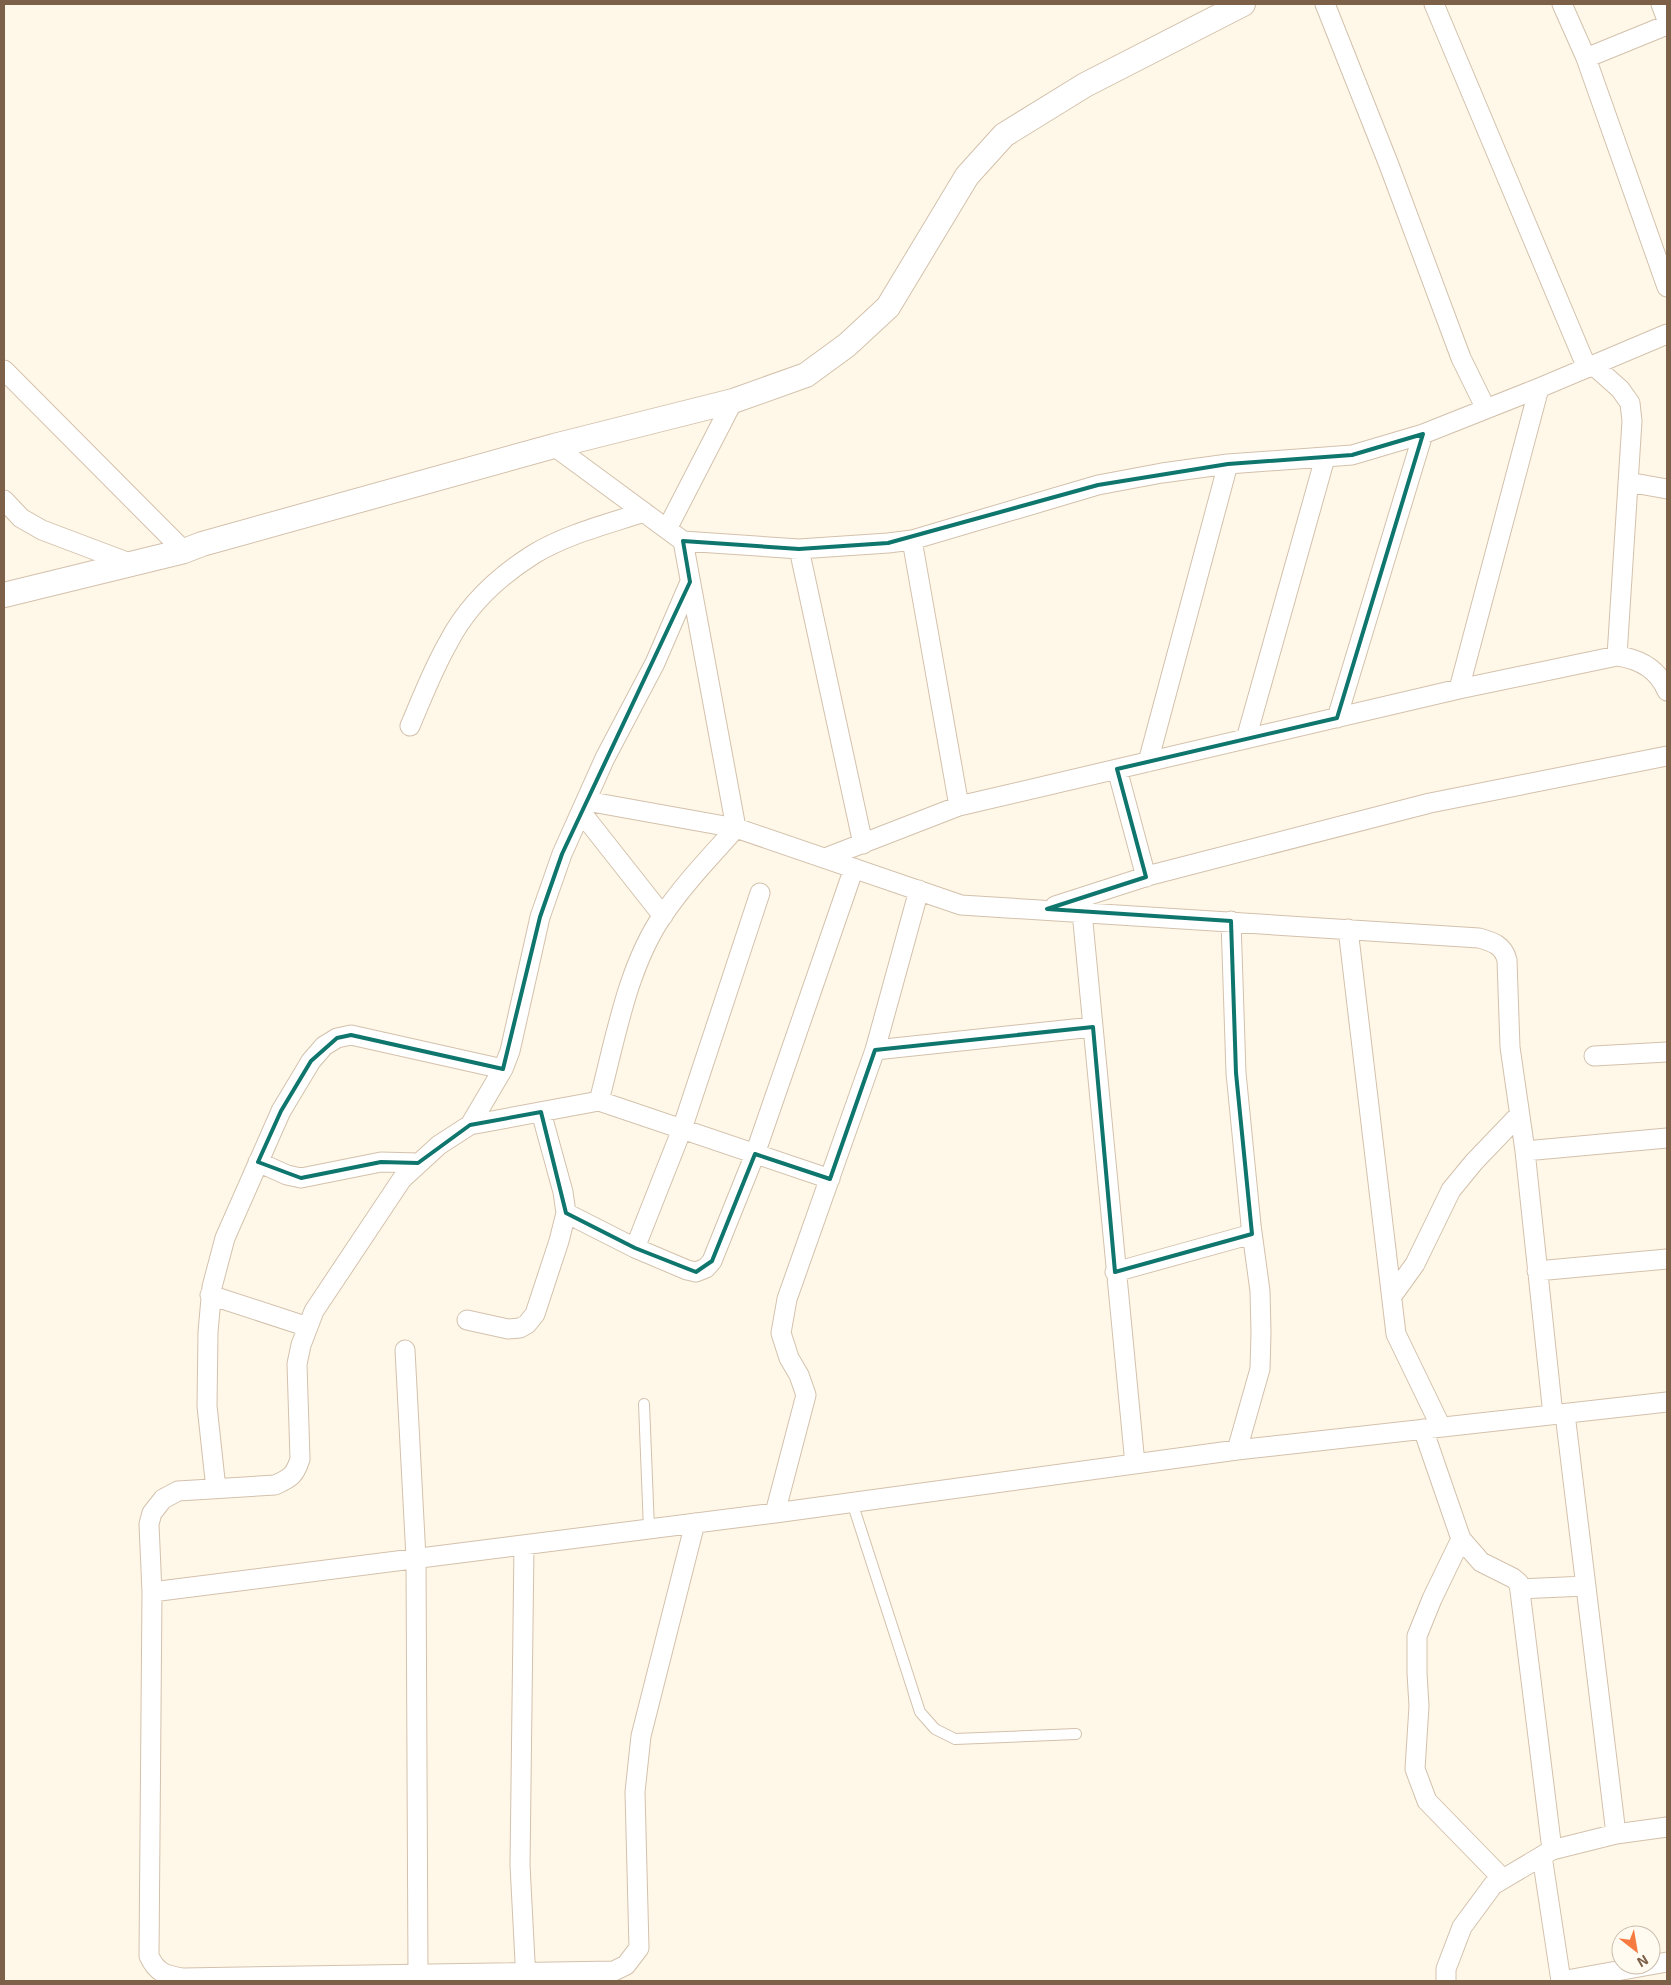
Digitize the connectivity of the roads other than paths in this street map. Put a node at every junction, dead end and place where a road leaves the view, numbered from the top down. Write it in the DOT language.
graph roads {
  1 [pos="1243,4"];
  2 [pos="1325,4"];
  3 [pos="1434,4"];
  4 [pos="1562,4"];
  5 [pos="1661,4"];
  6 [pos="1667,20"];
  7 [pos="1667,25"];
  8 [pos="1586,58"];
  9 [pos="1667,287"];
  10 [pos="1667,334"];
  11 [pos="1590,367"];
  12 [pos="4,370"];
  13 [pos="1540,388"];
  14 [pos="733,400"];
  15 [pos="1486,409"];
  16 [pos="1423,434"];
  17 [pos="554,446"];
  18 [pos="1325,458"];
  19 [pos="1228,464"];
  20 [pos="1628,482"];
  21 [pos="1667,489"];
  22 [pos="4,500"];
  23 [pos="644,512"];
  24 [pos="667,529"];
  25 [pos="912,540"];
  26 [pos="683,541"];
  27 [pos="799,550"];
  28 [pos="184,551"];
  29 [pos="132,564"];
  30 [pos="690,582"];
  31 [pos="4,596"];
  32 [pos="1617,656"];
  33 [pos="1661,669"];
  34 [pos="1459,689"];
  35 [pos="1667,691"];
  36 [pos="1337,718"];
  37 [pos="410,726"];
  38 [pos="1246,739"];
  39 [pos="1667,756"];
  40 [pos="1148,762"];
  41 [pos="1117,769"];
  42 [pos="959,806"];
  43 [pos="583,807"];
  44 [pos="736,828"];
  45 [pos="862,844"];
  46 [pos="825,858"];
  47 [pos="854,868"];
  48 [pos="1146,876"];
  49 [pos="919,890"];
  50 [pos="760,893"];
  51 [pos="1044,910"];
  52 [pos="1082,912"];
  53 [pos="663,916"];
  54 [pos="1231,921"];
  55 [pos="1348,929"];
  56 [pos="1093,1027"];
  57 [pos="875,1050"];
  58 [pos="1667,1052"];
  59 [pos="1594,1056"];
  60 [pos="504,1069"];
  61 [pos="599,1101"];
  62 [pos="540,1112"];
  63 [pos="1520,1115"];
  64 [pos="470,1126"];
  65 [pos="682,1130"];
  66 [pos="1667,1138"];
  67 [pos="1525,1152"];
  68 [pos="755,1154"];
  69 [pos="258,1162"];
  70 [pos="418,1163"];
  71 [pos="830,1179"];
  72 [pos="566,1213"];
  73 [pos="1252,1234"];
  74 [pos="635,1248"];
  75 [pos="1667,1259"];
  76 [pos="1538,1271"];
  77 [pos="1116,1272"];
  78 [pos="210,1295"];
  79 [pos="1392,1296"];
  80 [pos="466,1320"];
  81 [pos="308,1327"];
  82 [pos="406,1350"];
  83 [pos="1667,1402"];
  84 [pos="644,1404"];
  85 [pos="1559,1414"];
  86 [pos="1432,1428"];
  87 [pos="1237,1450"];
  88 [pos="1136,1464"];
  89 [pos="216,1489"];
  90 [pos="852,1502"];
  91 [pos="775,1512"];
  92 [pos="695,1523"];
  93 [pos="648,1529"];
  94 [pos="1460,1539"];
  95 [pos="524,1544"];
  96 [pos="416,1558"];
  97 [pos="1586,1586"];
  98 [pos="1520,1588"];
  99 [pos="152,1592"];
  100 [pos="1076,1734"];
  101 [pos="1667,1828"];
  102 [pos="1616,1834"];
  103 [pos="1547,1853"];
  104 [pos="1503,1879"];
  105 [pos="1667,1962"];
  106 [pos="418,1974"];
  107 [pos="525,1977"];
  108 [pos="1446,1981"];
  109 [pos="1561,1981"];
  1 -- 14 [label="street"];
  2 -- 15 [label="street"];
  3 -- 11 [label="street"];
  4 -- 8 [label="street"];
  5 -- 6 [label="street"];
  7 -- 8 [label="street"];
  8 -- 9 [label="street"];
  10 -- 11 [label="street"];
  11 -- 13 [label="street"];
  11 -- 20 [label="street"];
  12 -- 28 [label="street"];
  13 -- 15 [label="street"];
  13 -- 34 [label="street"];
  14 -- 17 [label="street"];
  14 -- 24 [label="street"];
  15 -- 16 [label="street"];
  16 -- 18 [label="street"];
  16 -- 36 [label="street"];
  17 -- 23 [label="street"];
  17 -- 28 [label="street"];
  18 -- 19 [label="street"];
  18 -- 38 [label="street"];
  19 -- 25 [label="street"];
  19 -- 40 [label="street"];
  20 -- 21 [label="street"];
  20 -- 32 [label="street"];
  22 -- 29 [label="street"];
  23 -- 24 [label="street"];
  23 -- 37 [label="street"];
  24 -- 26 [label="street"];
  25 -- 27 [label="street"];
  25 -- 42 [label="street"];
  26 -- 27 [label="street"];
  26 -- 30 [label="street"];
  27 -- 45 [label="street"];
  28 -- 29 [label="street"];
  29 -- 31 [label="street"];
  30 -- 43 [label="street"];
  30 -- 44 [label="street"];
  32 -- 33 [label="street"];
  32 -- 34 [label="street"];
  33 -- 35 [label="street"];
  34 -- 36 [label="street"];
  36 -- 38 [label="street"];
  38 -- 40 [label="street"];
  39 -- 48 [label="street"];
  40 -- 41 [label="street"];
  41 -- 42 [label="street"];
  41 -- 48 [label="street"];
  42 -- 45 [label="street"];
  43 -- 44 [label="street"];
  43 -- 53 [label="street"];
  43 -- 60 [label="street"];
  44 -- 46 [label="street"];
  44 -- 53 [label="street"];
  45 -- 46 [label="street"];
  46 -- 47 [label="street"];
  47 -- 49 [label="street"];
  47 -- 68 [label="street"];
  48 -- 51 [label="street"];
  49 -- 51 [label="street"];
  49 -- 57 [label="street"];
  50 -- 65 [label="street"];
  51 -- 52 [label="street"];
  52 -- 54 [label="street"];
  52 -- 56 [label="street"];
  53 -- 61 [label="street"];
  54 -- 55 [label="street"];
  54 -- 73 [label="street"];
  55 -- 63 [label="street"];
  55 -- 79 [label="street"];
  56 -- 57 [label="street"];
  56 -- 77 [label="street"];
  57 -- 71 [label="street"];
  58 -- 59 [label="street"];
  60 -- 64 [label="street"];
  60 -- 69 [label="street"];
  61 -- 62 [label="street"];
  61 -- 65 [label="street"];
  62 -- 64 [label="street"];
  62 -- 72 [label="street"];
  63 -- 67 [label="street"];
  63 -- 79 [label="street"];
  64 -- 70 [label="street"];
  65 -- 68 [label="street"];
  65 -- 74 [label="street"];
  66 -- 67 [label="street"];
  67 -- 76 [label="street"];
  68 -- 71 [label="street"];
  68 -- 74 [label="street"];
  69 -- 70 [label="street"];
  69 -- 78 [label="street"];
  70 -- 81 [label="street"];
  71 -- 91 [label="street"];
  72 -- 74 [label="street"];
  72 -- 80 [label="street"];
  73 -- 77 [label="street"];
  73 -- 87 [label="street"];
  75 -- 76 [label="street"];
  76 -- 85 [label="street"];
  77 -- 88 [label="street"];
  78 -- 81 [label="street"];
  78 -- 89 [label="street"];
  79 -- 86 [label="street"];
  81 -- 89 [label="street"];
  82 -- 96 [label="street"];
  83 -- 85 [label="street"];
  84 -- 93 [label="lane"];
  85 -- 86 [label="street"];
  85 -- 97 [label="street"];
  86 -- 87 [label="street"];
  86 -- 94 [label="street"];
  87 -- 88 [label="street"];
  88 -- 90 [label="street"];
  89 -- 99 [label="street"];
  90 -- 91 [label="street"];
  90 -- 100 [label="lane"];
  91 -- 92 [label="street"];
  92 -- 93 [label="street"];
  92 -- 107 [label="street"];
  93 -- 95 [label="street"];
  94 -- 98 [label="street"];
  94 -- 104 [label="street"];
  95 -- 96 [label="street"];
  95 -- 107 [label="street"];
  96 -- 99 [label="street"];
  96 -- 106 [label="street"];
  97 -- 98 [label="street"];
  97 -- 102 [label="street"];
  98 -- 103 [label="street"];
  99 -- 106 [label="street"];
  101 -- 102 [label="street"];
  102 -- 103 [label="street"];
  103 -- 104 [label="street"];
  103 -- 109 [label="street"];
  104 -- 108 [label="street"];
  105 -- 109 [label="street"];
  106 -- 107 [label="street"];
}
